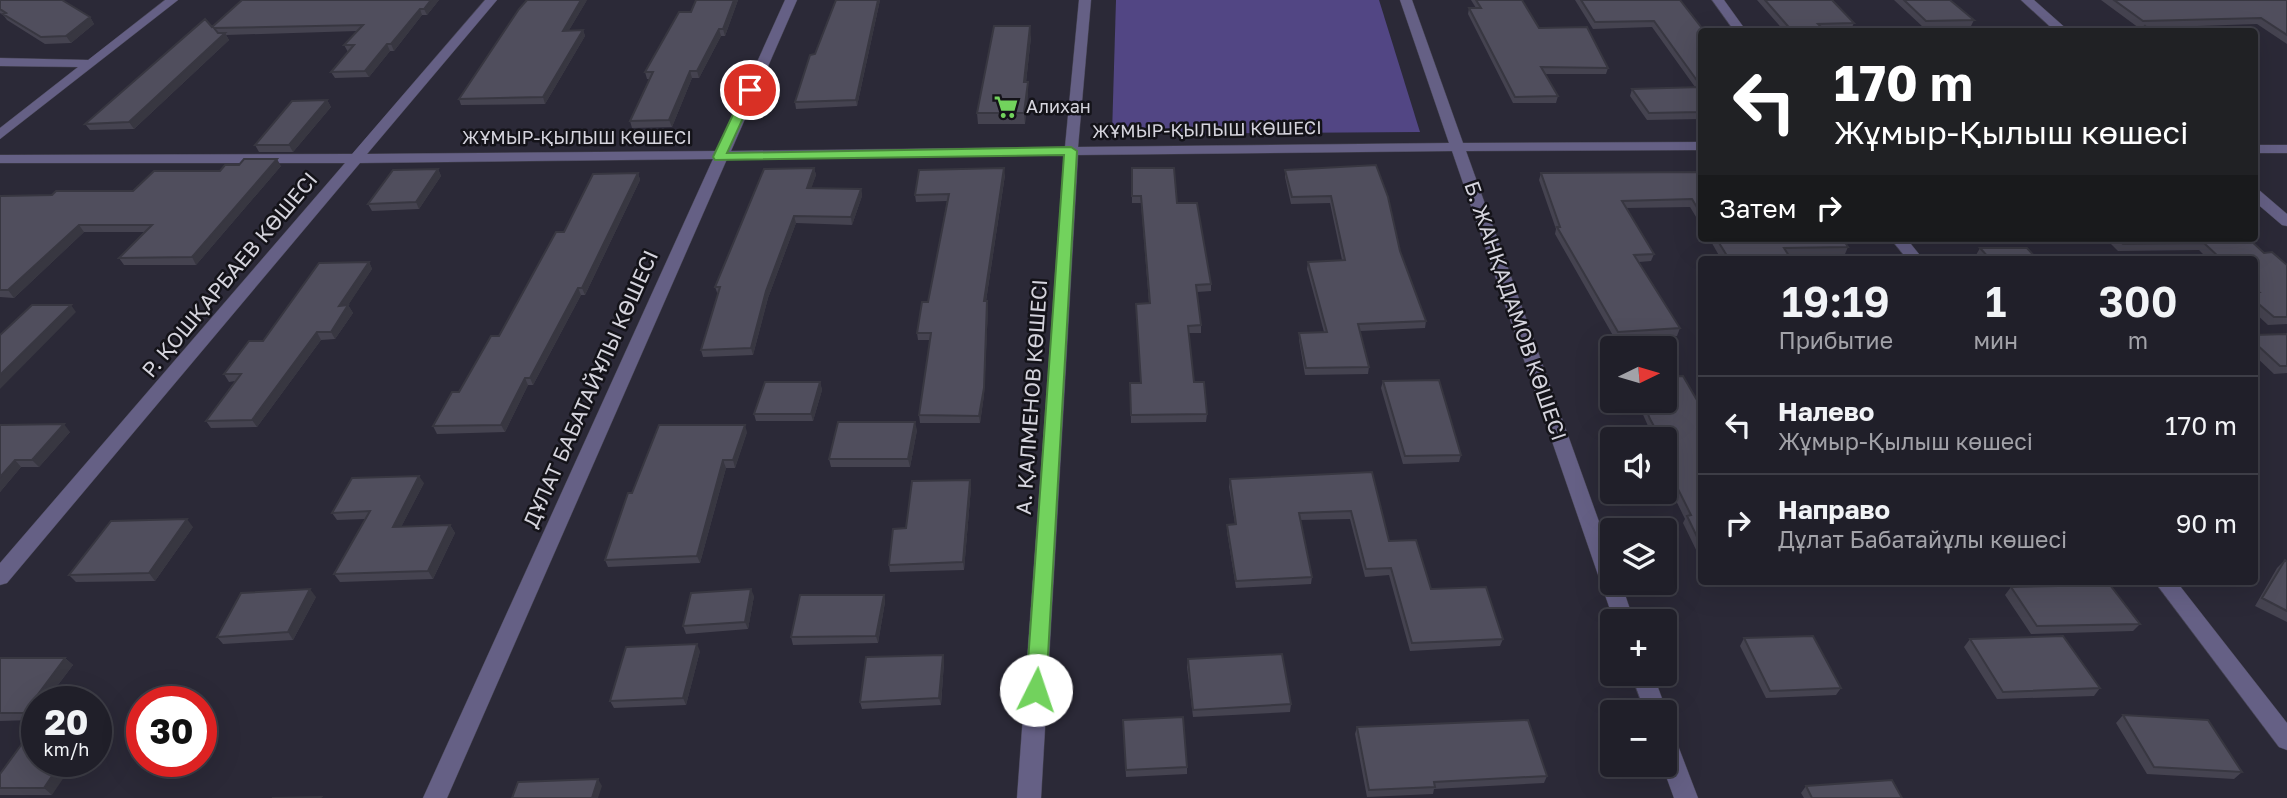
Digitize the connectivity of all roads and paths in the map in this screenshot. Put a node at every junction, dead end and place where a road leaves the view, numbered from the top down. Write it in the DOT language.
graph roads {
  1 [pos="172,0"];
  2 [pos="491,0"];
  3 [pos="791,0"];
  4 [pos="1085,0"];
  5 [pos="1406,0"];
  6 [pos="1718,0"];
  7 [pos="2027,0"];
  8 [pos="1738,28"];
  9 [pos="2059,28"];
  10 [pos="4,63"];
  11 [pos="90,64"];
  12 [pos="0,135"];
  13 [pos="1458,146"];
  14 [pos="1698,146"];
  15 [pos="2258,149"];
  16 [pos="2287,149"];
  17 [pos="1071,151"];
  18 [pos="719,157"];
  19 [pos="357,158"];
  20 [pos="0,159"];
  21 [pos="2258,197"];
  22 [pos="2287,222"];
  23 [pos="1901,242"];
  24 [pos="1913,256"];
  25 [pos="0,577"];
  26 [pos="2167,585"];
  27 [pos="1620,609"];
  28 [pos="2287,740"];
  29 [pos="1677,773"];
  30 [pos="435,798"];
  31 [pos="1029,798"];
  32 [pos="1686,798"];
  1 -- 11 [label="street"];
  2 -- 19 [label="street, Р. ҚОШҚАРБАЕВ КӨШЕСІ"];
  3 -- 18 [label="street, ДҰЛАТ БАБАТАЙҰЛЫ КӨШЕСІ"];
  4 -- 17 [label="street, А. ҚАЛМЕНОВ КӨШЕСІ"];
  5 -- 13 [label="street, Б. ЖАНҚАДАМОВ КӨШЕСІ"];
  6 -- 8 [label="street"];
  7 -- 9 [label="street"];
  10 -- 11 [label="street"];
  11 -- 12 [label="street"];
  13 -- 14 [label="street, ЖҰМЫР-ҚЫЛЫШ КӨШЕСІ"];
  13 -- 17 [label="street, ЖҰМЫР-ҚЫЛЫШ КӨШЕСІ"];
  13 -- 27 [label="street, Б. ЖАНҚАДАМОВ КӨШЕСІ"];
  15 -- 16 [label="street"];
  17 -- 18 [label="street, ЖҰМЫР-ҚЫЛЫШ КӨШЕСІ"];
  17 -- 31 [label="street, А. ҚАЛМЕНОВ КӨШЕСІ"];
  18 -- 19 [label="street, ЖҰМЫР-ҚЫЛЫШ КӨШЕСІ"];
  18 -- 30 [label="street, ДҰЛАТ БАБАТАЙҰЛЫ КӨШЕСІ"];
  19 -- 20 [label="street, ЖҰМЫР-ҚЫЛЫШ КӨШЕСІ"];
  19 -- 25 [label="street, Р. ҚОШҚАРБАЕВ КӨШЕСІ"];
  21 -- 22 [label="street"];
  23 -- 24 [label="street"];
  26 -- 28 [label="street"];
  29 -- 32 [label="street"];
}
